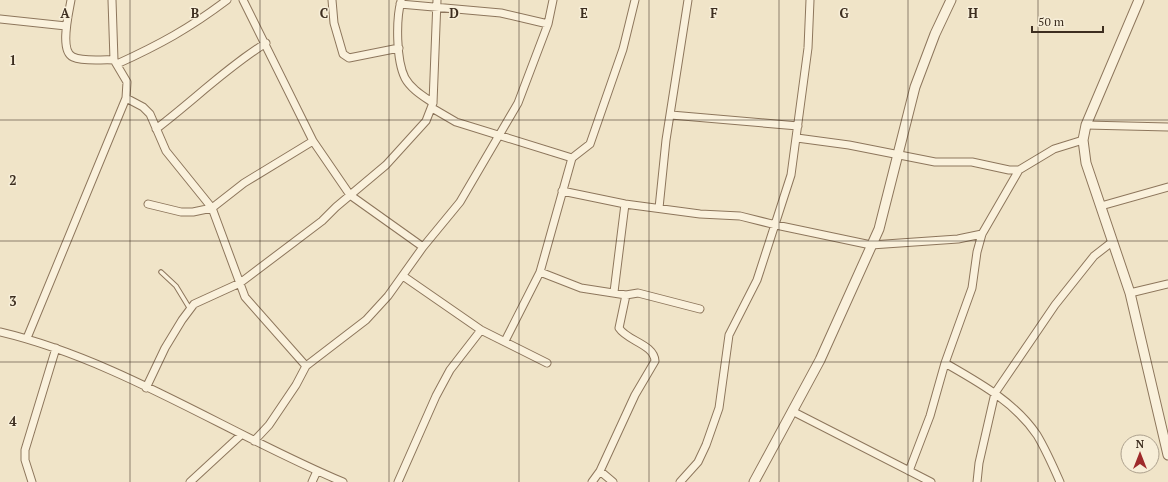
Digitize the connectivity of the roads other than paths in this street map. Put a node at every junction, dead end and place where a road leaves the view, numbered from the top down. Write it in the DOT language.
graph roads {
  1 [pos="71,0"];
  2 [pos="112,0"];
  3 [pos="227,0"];
  4 [pos="243,0"];
  5 [pos="332,0"];
  6 [pos="553,0"];
  7 [pos="635,0"];
  8 [pos="688,0"];
  9 [pos="810,0"];
  10 [pos="951,0"];
  11 [pos="1139,0"];
  12 [pos="400,2"];
  13 [pos="437,3"];
  14 [pos="0,19"];
  15 [pos="548,24"];
  16 [pos="66,26"];
  17 [pos="266,43"];
  18 [pos="399,48"];
  19 [pos="115,62"];
  20 [pos="126,98"];
  21 [pos="432,106"];
  22 [pos="671,115"];
  23 [pos="1086,125"];
  24 [pos="798,126"];
  25 [pos="1168,127"];
  26 [pos="156,129"];
  27 [pos="498,136"];
  28 [pos="797,138"];
  29 [pos="1083,140"];
  30 [pos="313,141"];
  31 [pos="897,155"];
  32 [pos="572,158"];
  33 [pos="1019,170"];
  34 [pos="1168,187"];
  35 [pos="562,191"];
  36 [pos="350,195"];
  37 [pos="148,204"];
  38 [pos="624,204"];
  39 [pos="1101,206"];
  40 [pos="212,208"];
  41 [pos="659,208"];
  42 [pos="776,225"];
  43 [pos="982,234"];
  44 [pos="1112,242"];
  45 [pos="871,245"];
  46 [pos="423,247"];
  47 [pos="161,272"];
  48 [pos="540,272"];
  49 [pos="403,276"];
  50 [pos="240,283"];
  51 [pos="1168,284"];
  52 [pos="614,292"];
  53 [pos="1130,293"];
  54 [pos="626,295"];
  55 [pos="190,309"];
  56 [pos="700,309"];
  57 [pos="481,330"];
  58 [pos="0,332"];
  59 [pos="27,338"];
  60 [pos="505,342"];
  61 [pos="56,348"];
  62 [pos="547,363"];
  63 [pos="945,363"];
  64 [pos="306,366"];
  65 [pos="146,388"];
  66 [pos="995,393"];
  67 [pos="792,410"];
  68 [pos="241,435"];
  69 [pos="254,441"];
  70 [pos="1168,455"];
  71 [pos="600,470"];
  72 [pos="317,471"];
  73 [pos="909,471"];
  74 [pos="32,482"];
  75 [pos="190,482"];
  76 [pos="312,482"];
  77 [pos="343,482"];
  78 [pos="398,482"];
  79 [pos="592,482"];
  80 [pos="613,482"];
  81 [pos="680,482"];
  82 [pos="754,482"];
  83 [pos="931,482"];
  84 [pos="977,482"];
  85 [pos="1060,482"];
  1 -- 16 [label="street"];
  2 -- 19 [label="street"];
  3 -- 19 [label="street"];
  4 -- 17 [label="street"];
  5 -- 18 [label="street"];
  6 -- 15 [label="street"];
  7 -- 32 [label="street"];
  8 -- 22 [label="street"];
  9 -- 24 [label="street"];
  10 -- 31 [label="street"];
  11 -- 23 [label="street"];
  12 -- 13 [label="street"];
  12 -- 18 [label="street"];
  13 -- 15 [label="street"];
  13 -- 21 [label="street"];
  14 -- 16 [label="street"];
  15 -- 27 [label="street"];
  16 -- 19 [label="street"];
  17 -- 26 [label="street"];
  17 -- 30 [label="street"];
  18 -- 21 [label="street"];
  19 -- 20 [label="street"];
  20 -- 26 [label="street"];
  20 -- 59 [label="street"];
  21 -- 27 [label="street"];
  21 -- 36 [label="street"];
  22 -- 24 [label="street"];
  22 -- 41 [label="street"];
  23 -- 25 [label="street"];
  23 -- 29 [label="street"];
  24 -- 28 [label="street"];
  26 -- 40 [label="street"];
  27 -- 32 [label="street"];
  27 -- 46 [label="street"];
  28 -- 31 [label="street"];
  28 -- 42 [label="street"];
  29 -- 33 [label="street"];
  29 -- 39 [label="street"];
  30 -- 36 [label="street"];
  30 -- 40 [label="street"];
  31 -- 33 [label="street"];
  31 -- 45 [label="street"];
  32 -- 35 [label="street"];
  33 -- 43 [label="street"];
  34 -- 39 [label="street"];
  35 -- 38 [label="street"];
  35 -- 48 [label="street"];
  36 -- 46 [label="street"];
  36 -- 50 [label="street"];
  37 -- 40 [label="street"];
  38 -- 41 [label="street"];
  38 -- 52 [label="street"];
  39 -- 44 [label="street"];
  40 -- 50 [label="street"];
  41 -- 42 [label="street"];
  42 -- 45 [label="street"];
  42 -- 81 [label="street"];
  43 -- 45 [label="street"];
  43 -- 63 [label="street"];
  44 -- 53 [label="street"];
  44 -- 66 [label="street"];
  45 -- 67 [label="street"];
  46 -- 49 [label="street"];
  47 -- 55 [label="lane"];
  48 -- 52 [label="street"];
  48 -- 60 [label="street"];
  49 -- 57 [label="street"];
  49 -- 64 [label="street"];
  50 -- 55 [label="street"];
  50 -- 64 [label="street"];
  51 -- 53 [label="street"];
  52 -- 54 [label="street"];
  53 -- 70 [label="street"];
  54 -- 56 [label="street"];
  54 -- 71 [label="street"];
  55 -- 65 [label="street"];
  57 -- 60 [label="street"];
  57 -- 78 [label="street"];
  58 -- 59 [label="street"];
  59 -- 61 [label="street"];
  60 -- 62 [label="street"];
  61 -- 65 [label="street"];
  61 -- 74 [label="street"];
  63 -- 66 [label="street"];
  63 -- 73 [label="street"];
  64 -- 69 [label="street"];
  65 -- 68 [label="street"];
  66 -- 84 [label="street"];
  66 -- 85 [label="street"];
  67 -- 73 [label="street"];
  67 -- 82 [label="street"];
  68 -- 69 [label="street"];
  68 -- 75 [label="street"];
  69 -- 72 [label="street"];
  71 -- 79 [label="street"];
  71 -- 80 [label="street"];
  72 -- 76 [label="street"];
  72 -- 77 [label="street"];
  73 -- 83 [label="street"];
}
